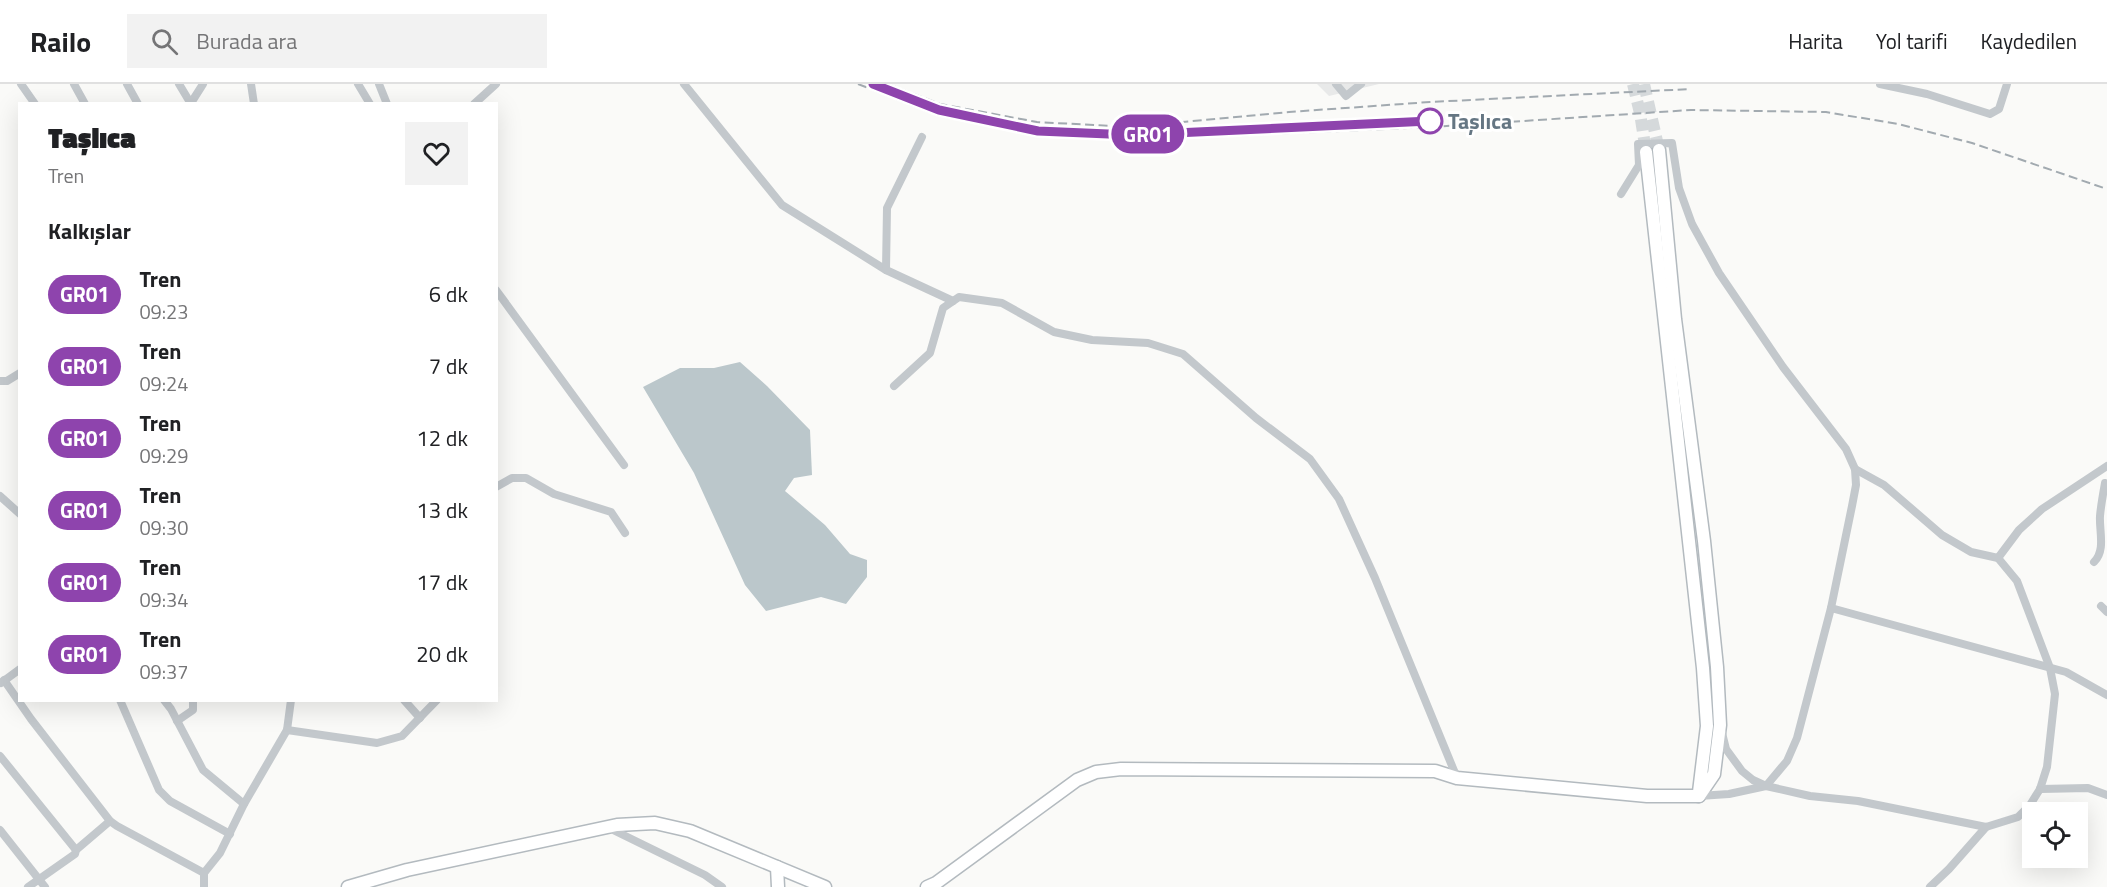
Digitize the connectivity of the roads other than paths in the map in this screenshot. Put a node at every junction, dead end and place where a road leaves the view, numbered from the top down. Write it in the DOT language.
graph roads {
  1 [pos="21,84"];
  2 [pos="74,84"];
  3 [pos="127,84"];
  4 [pos="179,84"];
  5 [pos="203,84"];
  6 [pos="251,84"];
  7 [pos="358,84"];
  8 [pos="379,84"];
  9 [pos="496,84"];
  10 [pos="684,84"];
  11 [pos="1336,84"];
  12 [pos="1361,84"];
  13 [pos="1880,84"];
  14 [pos="2007,84"];
  15 [pos="34,102"];
  16 [pos="84,102"];
  17 [pos="137,102"];
  18 [pos="190,102"];
  19 [pos="192,102"];
  20 [pos="254,102"];
  21 [pos="369,102"];
  22 [pos="386,102"];
  23 [pos="476,102"];
  24 [pos="922,137"];
  25 [pos="1659,150"];
  26 [pos="1646,152"];
  27 [pos="1621,194"];
  28 [pos="886,270"];
  29 [pos="498,293"];
  30 [pos="953,301"];
  31 [pos="18,374"];
  32 [pos="0,381"];
  33 [pos="894,386"];
  34 [pos="624,465"];
  35 [pos="2107,466"];
  36 [pos="1855,469"];
  37 [pos="2092,476"];
  38 [pos="2106,483"];
  39 [pos="498,486"];
  40 [pos="0,496"];
  41 [pos="18,512"];
  42 [pos="625,533"];
  43 [pos="1998,558"];
  44 [pos="2094,562"];
  45 [pos="1831,608"];
  46 [pos="2050,668"];
  47 [pos="18,670"];
  48 [pos="2,682"];
  49 [pos="2107,695"];
  50 [pos="121,702"];
  51 [pos="165,702"];
  52 [pos="194,702"];
  53 [pos="291,702"];
  54 [pos="406,702"];
  55 [pos="435,702"];
  56 [pos="420,718"];
  57 [pos="177,721"];
  58 [pos="1720,725"];
  59 [pos="287,730"];
  60 [pos="0,756"];
  61 [pos="1457,778"];
  62 [pos="1766,786"];
  63 [pos="2040,789"];
  64 [pos="2107,795"];
  65 [pos="1699,796"];
  66 [pos="244,804"];
  67 [pos="110,821"];
  68 [pos="607,827"];
  69 [pos="1986,827"];
  70 [pos="0,830"];
  71 [pos="230,834"];
  72 [pos="76,850"];
  73 [pos="777,867"];
  74 [pos="204,873"];
  75 [pos="38,879"];
  76 [pos="28,887"];
  77 [pos="45,887"];
  78 [pos="204,887"];
  79 [pos="348,887"];
  80 [pos="722,887"];
  81 [pos="778,887"];
  82 [pos="825,887"];
  83 [pos="927,887"];
  84 [pos="1930,887"];
  1 -- 15 [label="street"];
  2 -- 16 [label="street"];
  3 -- 17 [label="street"];
  4 -- 18 [label="street"];
  5 -- 19 [label="street"];
  6 -- 20 [label="street"];
  7 -- 21 [label="street"];
  8 -- 22 [label="street"];
  9 -- 23 [label="street"];
  10 -- 28 [label="street"];
  11 -- 12 [label="street"];
  13 -- 14 [label="street"];
  24 -- 28 [label="street"];
  25 -- 58 [label="main road"];
  26 -- 65 [label="main road"];
  27 -- 36 [label="street"];
  28 -- 30 [label="street"];
  29 -- 34 [label="street"];
  30 -- 33 [label="street"];
  30 -- 61 [label="street"];
  31 -- 32 [label="street"];
  35 -- 37 [label="street"];
  36 -- 43 [label="street"];
  36 -- 45 [label="street"];
  37 -- 38 [label="street"];
  37 -- 43 [label="street"];
  38 -- 44 [label="street"];
  39 -- 42 [label="street"];
  40 -- 41 [label="street"];
  43 -- 46 [label="street"];
  45 -- 46 [label="street"];
  45 -- 62 [label="street"];
  46 -- 49 [label="street"];
  46 -- 63 [label="street"];
  47 -- 48 [label="street"];
  48 -- 67 [label="street"];
  50 -- 71 [label="street"];
  51 -- 57 [label="street"];
  52 -- 57 [label="street"];
  53 -- 59 [label="street"];
  54 -- 56 [label="street"];
  55 -- 56 [label="street"];
  56 -- 59 [label="street"];
  57 -- 66 [label="street"];
  58 -- 62 [label="street"];
  58 -- 65 [label="main road"];
  59 -- 66 [label="street"];
  60 -- 72 [label="street"];
  61 -- 65 [label="main road"];
  61 -- 83 [label="main road"];
  62 -- 65 [label="street"];
  62 -- 69 [label="street"];
  63 -- 64 [label="street"];
  63 -- 69 [label="street"];
  66 -- 71 [label="street"];
  67 -- 72 [label="street"];
  67 -- 74 [label="street"];
  68 -- 73 [label="main road"];
  68 -- 79 [label="main road"];
  68 -- 80 [label="street"];
  69 -- 84 [label="street"];
  70 -- 75 [label="street"];
  71 -- 74 [label="street"];
  72 -- 75 [label="street"];
  73 -- 81 [label="main road"];
  73 -- 82 [label="main road"];
  74 -- 78 [label="street"];
  75 -- 76 [label="street"];
  75 -- 77 [label="street"];
}
